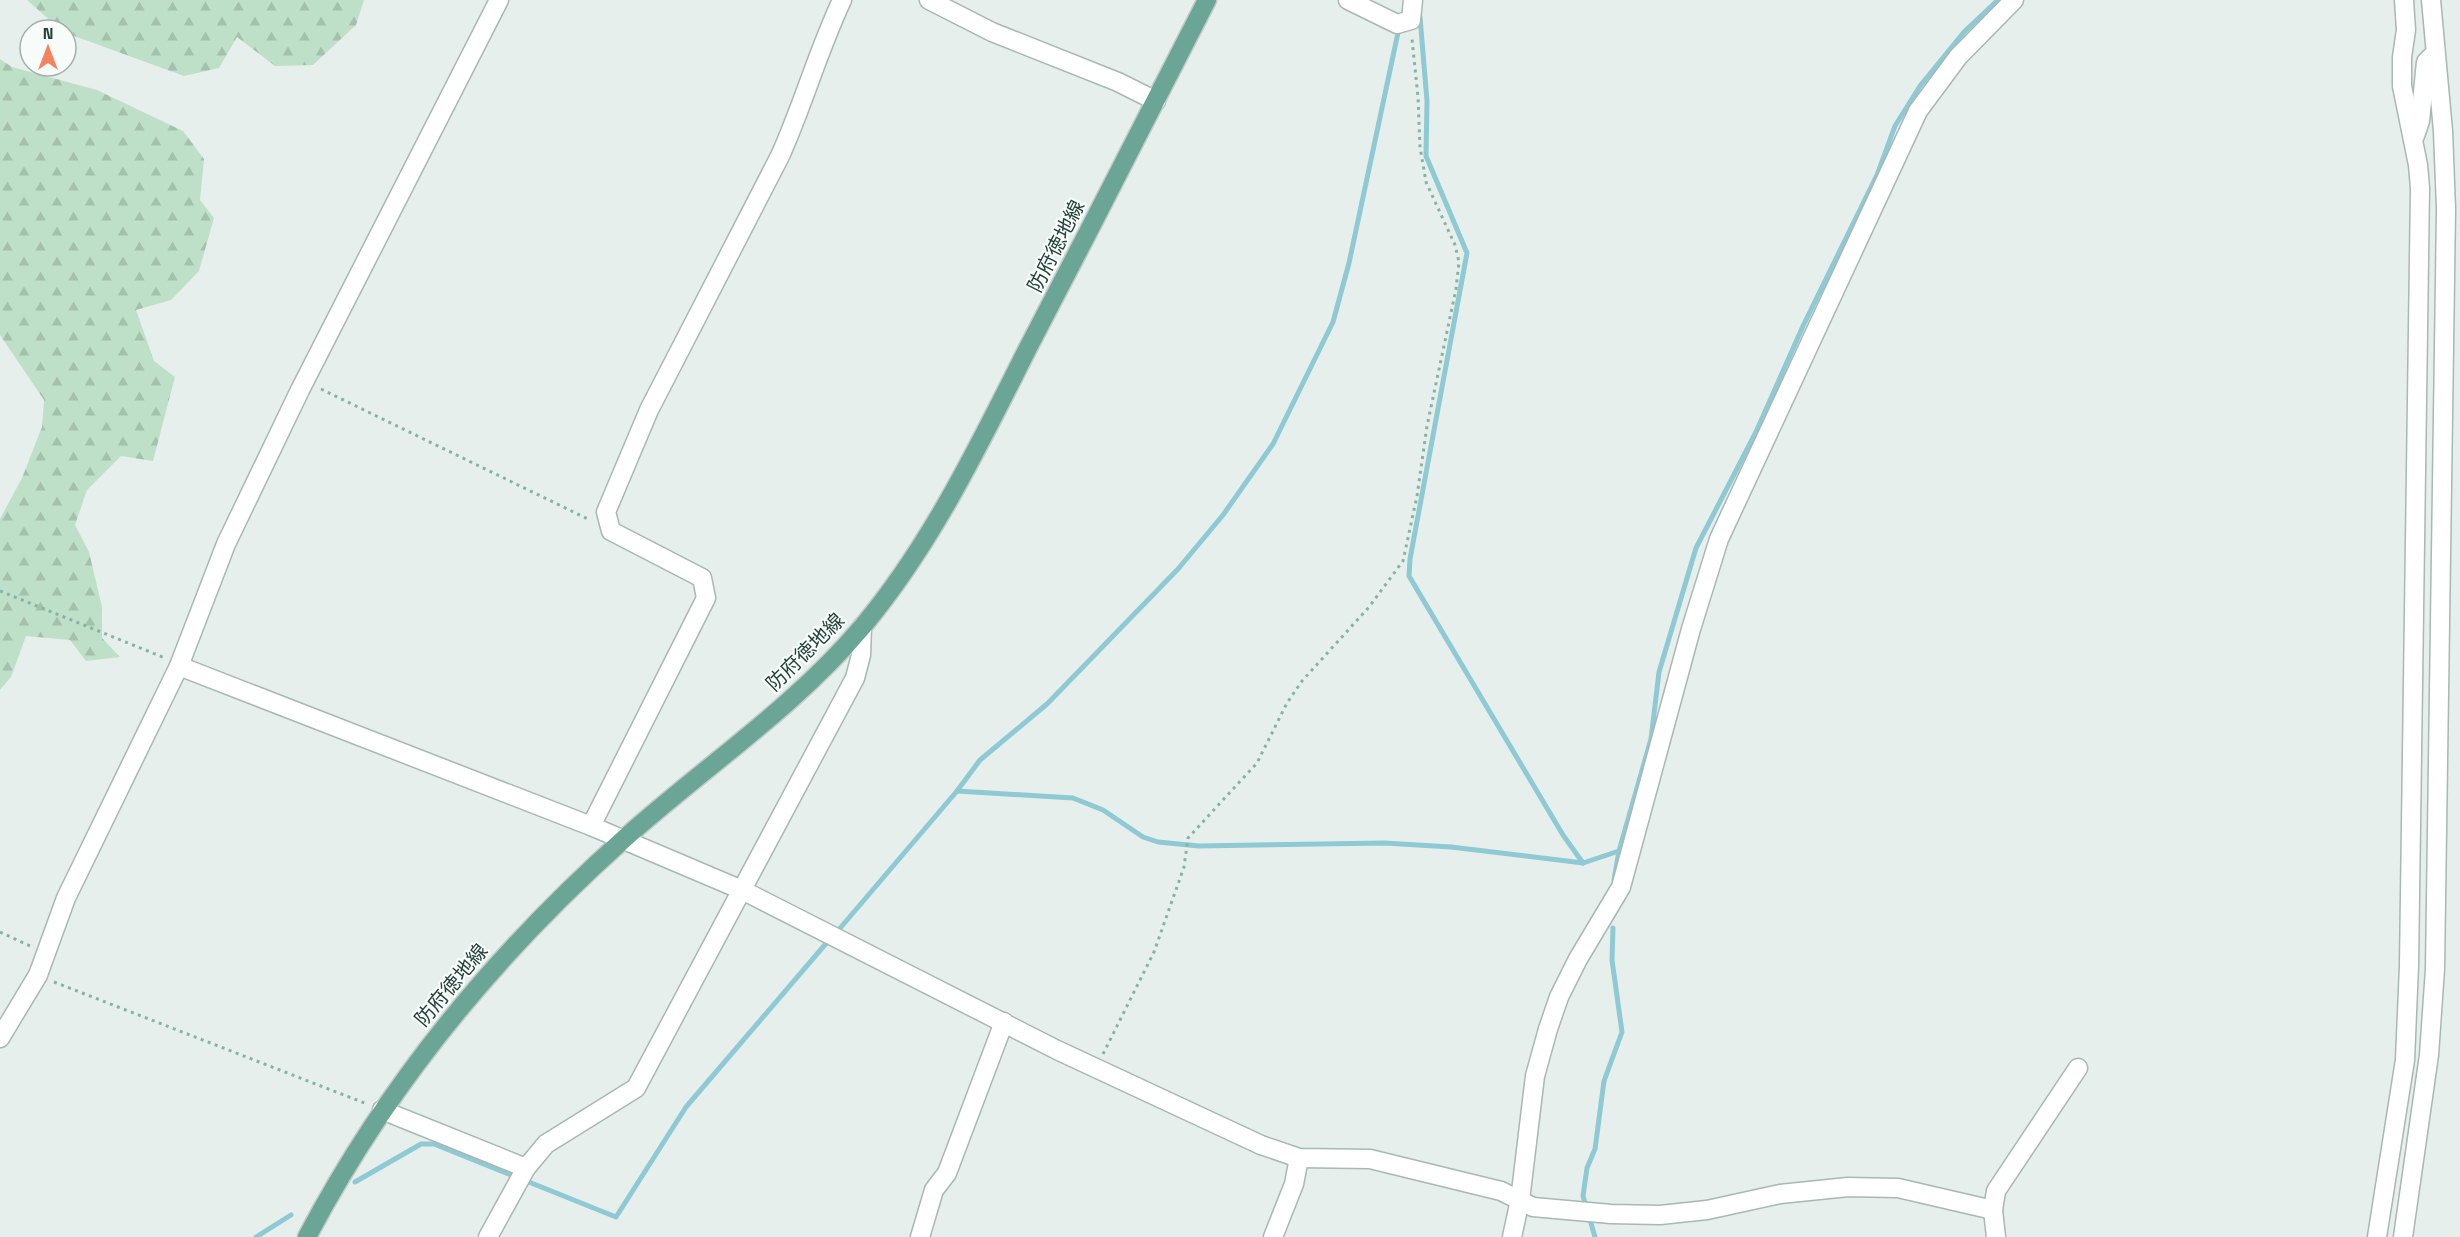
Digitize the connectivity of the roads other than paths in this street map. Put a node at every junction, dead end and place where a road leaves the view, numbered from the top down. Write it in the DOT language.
graph roads {
  1 [pos="499,0"];
  2 [pos="842,0"];
  3 [pos="928,0"];
  4 [pos="1207,0"];
  5 [pos="1348,0"];
  6 [pos="1413,0"];
  7 [pos="2014,0"];
  8 [pos="2404,0"];
  9 [pos="2431,0"];
  10 [pos="2435,53"];
  11 [pos="1156,101"];
  12 [pos="2413,141"];
  13 [pos="862,627"];
  14 [pos="179,666"];
  15 [pos="591,826"];
  16 [pos="622,840"];
  17 [pos="742,890"];
  18 [pos="1004,1022"];
  19 [pos="0,1038"];
  20 [pos="2078,1068"];
  21 [pos="382,1110"];
  22 [pos="1299,1158"];
  23 [pos="526,1168"];
  24 [pos="1520,1200"];
  25 [pos="1993,1210"];
  26 [pos="307,1237"];
  27 [pos="488,1237"];
  28 [pos="920,1237"];
  29 [pos="1273,1237"];
  30 [pos="1512,1237"];
  31 [pos="1996,1237"];
  32 [pos="2377,1237"];
  33 [pos="2403,1237"];
  1 -- 14 [label="street"];
  2 -- 15 [label="street"];
  3 -- 11 [label="street"];
  4 -- 11 [label="main road, 防府徳地線"];
  5 -- 6 [label="street"];
  7 -- 24 [label="street"];
  8 -- 12 [label="street"];
  9 -- 10 [label="street"];
  10 -- 12 [label="street"];
  10 -- 33 [label="street"];
  11 -- 13 [label="main road, 防府徳地線"];
  12 -- 32 [label="street"];
  13 -- 16 [label="main road, 防府徳地線"];
  13 -- 17 [label="street"];
  14 -- 15 [label="street"];
  14 -- 19 [label="street"];
  15 -- 16 [label="street"];
  16 -- 17 [label="street"];
  16 -- 21 [label="main road, 防府徳地線"];
  17 -- 18 [label="street"];
  17 -- 23 [label="street"];
  18 -- 22 [label="street"];
  18 -- 28 [label="street"];
  20 -- 25 [label="street"];
  21 -- 23 [label="street"];
  21 -- 26 [label="main road, 防府徳地線"];
  22 -- 24 [label="street"];
  22 -- 29 [label="street"];
  23 -- 27 [label="street"];
  24 -- 25 [label="street"];
  24 -- 30 [label="street"];
  25 -- 31 [label="street"];
}
